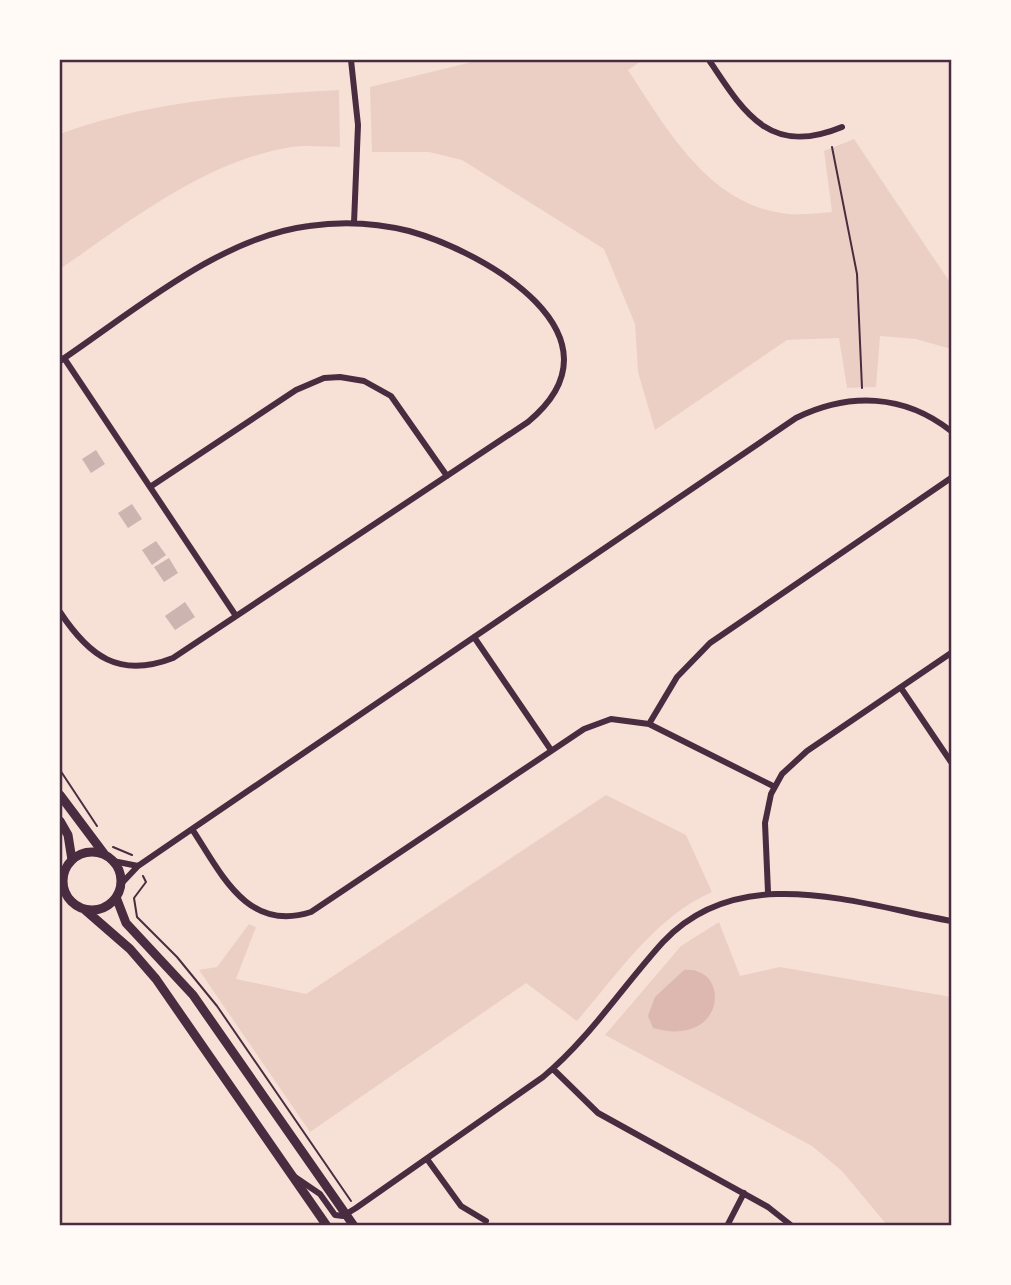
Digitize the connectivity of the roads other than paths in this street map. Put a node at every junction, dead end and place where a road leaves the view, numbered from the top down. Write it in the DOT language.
graph roads {
  1 [pos="351,60"];
  2 [pos="709,60"];
  3 [pos="842,127"];
  4 [pos="354,223"];
  5 [pos="62,359"];
  6 [pos="951,430"];
  7 [pos="447,475"];
  8 [pos="951,478"];
  9 [pos="150,487"];
  10 [pos="60,612"];
  11 [pos="236,616"];
  12 [pos="474,637"];
  13 [pos="951,653"];
  14 [pos="901,688"];
  15 [pos="649,724"];
  16 [pos="551,750"];
  17 [pos="951,762"];
  18 [pos="775,787"];
  19 [pos="60,794"];
  20 [pos="60,821"];
  21 [pos="192,828"];
  22 [pos="110,858"];
  23 [pos="72,860"];
  24 [pos="138,866"];
  25 [pos="121,884"];
  26 [pos="768,892"];
  27 [pos="116,897"];
  28 [pos="84,909"];
  29 [pos="951,921"];
  30 [pos="553,1069"];
  31 [pos="427,1159"];
  32 [pos="293,1176"];
  33 [pos="744,1193"];
  34 [pos="346,1214"];
  35 [pos="486,1220"];
  36 [pos="327,1226"];
  37 [pos="354,1226"];
  38 [pos="727,1226"];
  39 [pos="792,1226"];
  1 -- 4 [label="street"];
  2 -- 3 [label="street"];
  4 -- 5 [label="street"];
  4 -- 7 [label="street"];
  5 -- 9 [label="street"];
  6 -- 12 [label="street"];
  7 -- 9 [label="street"];
  7 -- 11 [label="street"];
  8 -- 15 [label="street"];
  9 -- 11 [label="street"];
  10 -- 11 [label="street"];
  12 -- 16 [label="street"];
  12 -- 21 [label="street"];
  13 -- 14 [label="street"];
  14 -- 17 [label="street"];
  14 -- 18 [label="street"];
  15 -- 16 [label="street"];
  15 -- 18 [label="street"];
  16 -- 21 [label="street"];
  18 -- 26 [label="street"];
  19 -- 22 [label="main road"];
  20 -- 23 [label="main road"];
  21 -- 24 [label="street"];
  22 -- 23 [label="main road"];
  22 -- 24 [label="street"];
  22 -- 25 [label="main road"];
  23 -- 28 [label="main road"];
  24 -- 25 [label="street"];
  25 -- 27 [label="main road"];
  26 -- 29 [label="street"];
  26 -- 30 [label="street"];
  27 -- 28 [label="main road"];
  27 -- 34 [label="main road"];
  28 -- 32 [label="main road"];
  30 -- 31 [label="street"];
  30 -- 33 [label="street"];
  31 -- 34 [label="street"];
  31 -- 35 [label="street"];
  32 -- 34 [label="street"];
  32 -- 36 [label="main road"];
  33 -- 38 [label="street"];
  33 -- 39 [label="street"];
  34 -- 37 [label="main road"];
}
